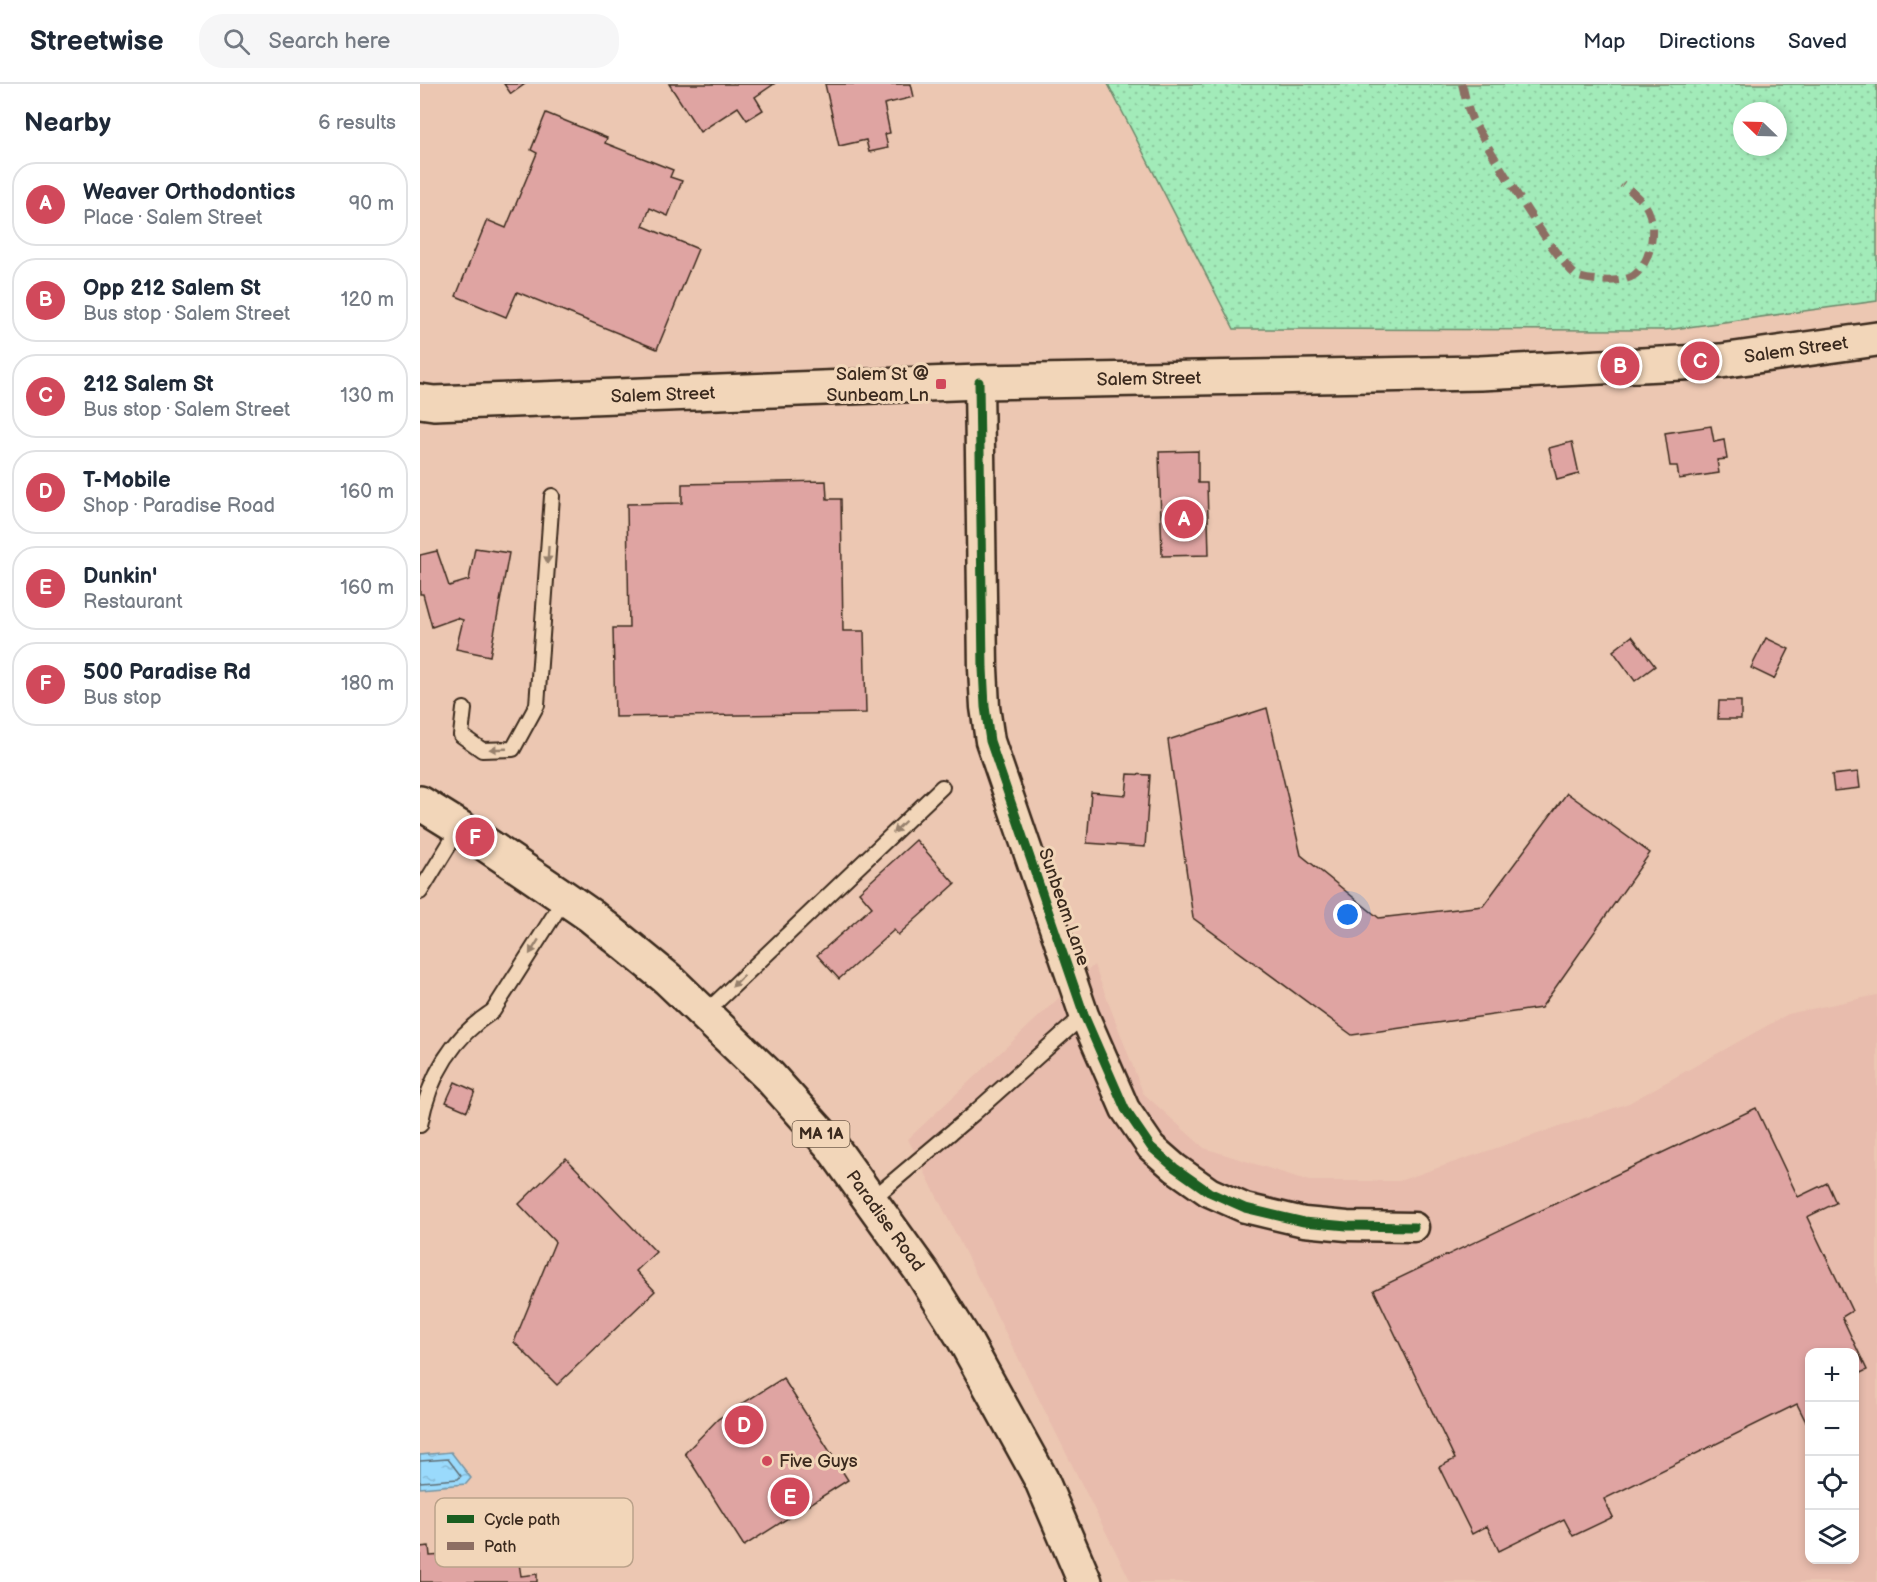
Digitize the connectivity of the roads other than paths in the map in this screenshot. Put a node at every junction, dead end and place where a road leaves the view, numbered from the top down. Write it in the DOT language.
graph roads {
  1 [pos="1877,339"];
  2 [pos="980,382"];
  3 [pos="420,401"];
  4 [pos="552,496"];
  5 [pos="464,709"];
  6 [pos="942,787"];
  7 [pos="420,803"];
  8 [pos="460,827"];
  9 [pos="420,892"];
  10 [pos="565,898"];
  11 [pos="705,1012"];
  12 [pos="1084,1015"];
  13 [pos="420,1125"];
  14 [pos="871,1200"];
  15 [pos="1414,1227"];
  16 [pos="1085,1582"];
  1 -- 2 [label="main road, Salem Street"];
  2 -- 3 [label="main road, Salem Street"];
  2 -- 12 [label="street, Sunbeam Lane"];
  4 -- 5 [label="lane, one-way"];
  6 -- 11 [label="lane, one-way"];
  7 -- 8 [label="main road, Paradise Road / MA 1A"];
  8 -- 9 [label="lane"];
  8 -- 10 [label="main road, Paradise Road / MA 1A"];
  10 -- 11 [label="main road, Paradise Road / MA 1A"];
  10 -- 13 [label="lane, one-way"];
  11 -- 14 [label="main road, Paradise Road / MA 1A"];
  12 -- 14 [label="lane"];
  12 -- 15 [label="street, Sunbeam Lane"];
  14 -- 16 [label="main road, Paradise Road / MA 1A"];
}
